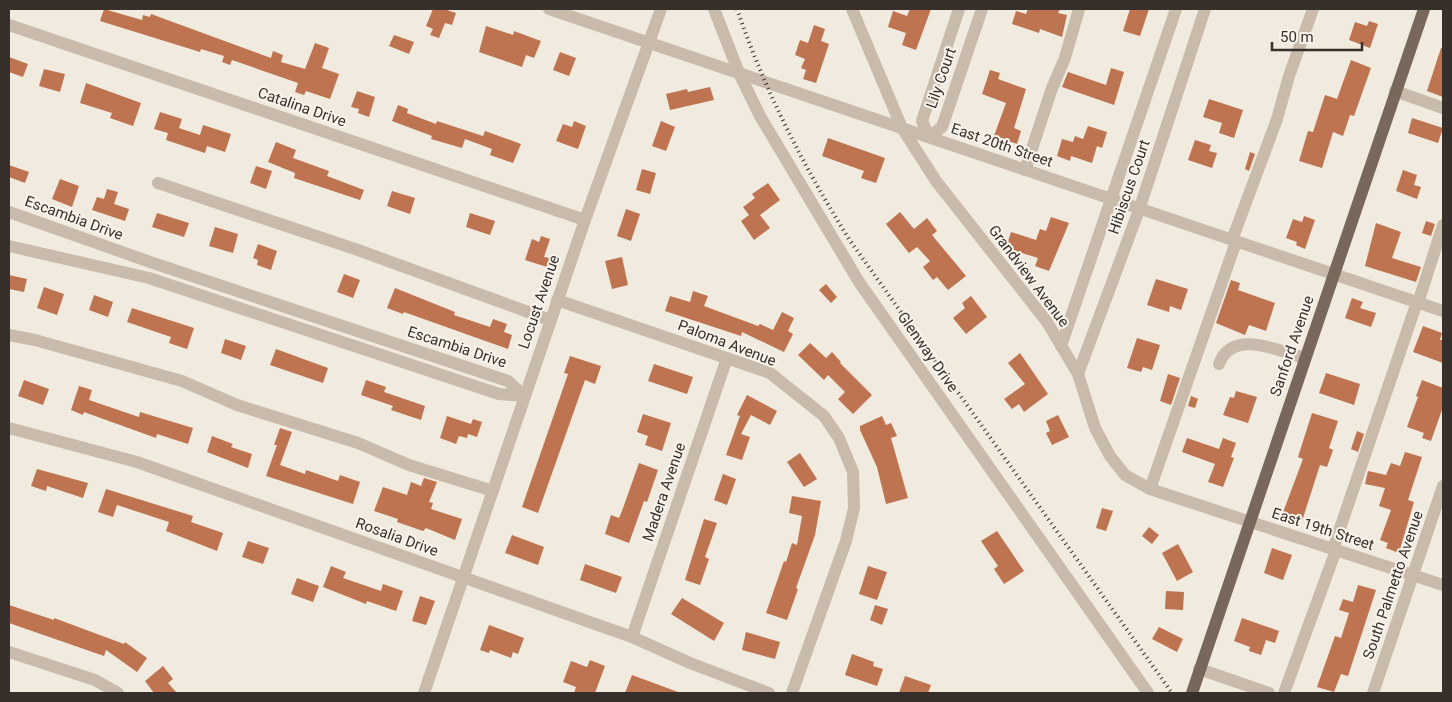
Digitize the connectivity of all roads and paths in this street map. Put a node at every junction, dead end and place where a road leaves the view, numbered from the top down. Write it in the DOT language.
graph roads {
  1 [pos="550,9"];
  2 [pos="661,9"];
  3 [pos="714,9"];
  4 [pos="852,9"];
  5 [pos="960,9"];
  6 [pos="982,9"];
  7 [pos="1079,9"];
  8 [pos="1176,9"];
  9 [pos="1205,9"];
  10 [pos="1313,9"];
  11 [pos="1424,9"];
  12 [pos="9,25"];
  13 [pos="649,42"];
  14 [pos="739,73"];
  15 [pos="1395,91"];
  16 [pos="1443,108"];
  17 [pos="902,128"];
  18 [pos="929,137"];
  19 [pos="1024,170"];
  20 [pos="158,183"];
  21 [pos="1112,200"];
  22 [pos="1139,210"];
  23 [pos="9,212"];
  24 [pos="585,220"];
  25 [pos="1443,225"];
  26 [pos="1234,241"];
  27 [pos="9,246"];
  28 [pos="153,263"];
  29 [pos="1334,274"];
  30 [pos="149,278"];
  31 [pos="557,300"];
  32 [pos="1418,302"];
  33 [pos="1443,311"];
  34 [pos="550,320"];
  35 [pos="9,335"];
  36 [pos="1061,346"];
  37 [pos="727,358"];
  38 [pos="1305,358"];
  39 [pos="1218,364"];
  40 [pos="1078,374"];
  41 [pos="524,396"];
  42 [pos="9,428"];
  43 [pos="1443,486"];
  44 [pos="1150,489"];
  45 [pos="492,491"];
  46 [pos="1249,522"];
  47 [pos="1334,550"];
  48 [pos="1413,574"];
  49 [pos="463,577"];
  50 [pos="1443,585"];
  51 [pos="632,637"];
  52 [pos="9,652"];
  53 [pos="1199,669"];
  54 [pos="118,693"];
  55 [pos="424,693"];
  56 [pos="769,693"];
  57 [pos="792,693"];
  58 [pos="1148,693"];
  59 [pos="1192,693"];
  60 [pos="1269,693"];
  61 [pos="1284,693"];
  62 [pos="1373,693"];
  1 -- 13 [label="street, East 20th Street"];
  2 -- 13 [label="street, Locust Avenue"];
  3 -- 14 [label="street, Glenway Drive"];
  4 -- 17 [label="street, Grandview Avenue"];
  5 -- 18 [label="street, Lily Court"];
  6 -- 18 [label="street, Lily Court"];
  7 -- 19 [label="street"];
  8 -- 21 [label="street, Hibiscus Court"];
  9 -- 22 [label="street, Hibiscus Court"];
  10 -- 26 [label="street"];
  11 -- 15 [label="main road, Sanford Avenue"];
  12 -- 24 [label="street, Catalina Drive"];
  13 -- 14 [label="street, East 20th Street"];
  13 -- 24 [label="street, Locust Avenue"];
  14 -- 17 [label="street, East 20th Street"];
  14 -- 58 [label="street, Glenway Drive"];
  15 -- 16 [label="street"];
  15 -- 29 [label="main road, Sanford Avenue"];
  17 -- 18 [label="street, East 20th Street"];
  17 -- 36 [label="street, Grandview Avenue"];
  18 -- 19 [label="street, East 20th Street"];
  19 -- 21 [label="street, East 20th Street"];
  20 -- 34 [label="street"];
  21 -- 22 [label="street, East 20th Street"];
  21 -- 36 [label="street, Hibiscus Court"];
  22 -- 26 [label="street, East 20th Street"];
  22 -- 40 [label="street, Hibiscus Court"];
  23 -- 28 [label="street, Escambia Drive"];
  24 -- 31 [label="street, Locust Avenue"];
  25 -- 32 [label="street"];
  26 -- 29 [label="street, East 20th Street"];
  26 -- 44 [label="street"];
  27 -- 30 [label="street, Escambia Drive"];
  28 -- 30 [label="street"];
  28 -- 41 [label="street, Escambia Drive"];
  29 -- 32 [label="street, East 20th Street"];
  29 -- 38 [label="main road, Sanford Avenue"];
  30 -- 41 [label="street, Escambia Drive"];
  31 -- 34 [label="street, Locust Avenue"];
  31 -- 37 [label="street, Paloma Avenue"];
  32 -- 33 [label="street, East 20th Street"];
  32 -- 47 [label="street"];
  34 -- 41 [label="street, Locust Avenue"];
  35 -- 45 [label="street"];
  36 -- 40 [label="street, Grandview Avenue"];
  37 -- 51 [label="street, Madera Avenue"];
  37 -- 57 [label="street, Paloma Avenue"];
  38 -- 39 [label="street"];
  38 -- 46 [label="main road, Sanford Avenue"];
  40 -- 44 [label="street, Grandview Avenue"];
  41 -- 45 [label="street, Locust Avenue"];
  42 -- 49 [label="street, Rosalia Drive"];
  43 -- 48 [label="street, South Palmetto Avenue"];
  44 -- 46 [label="street, Grandview Avenue"];
  45 -- 49 [label="street, Locust Avenue"];
  46 -- 47 [label="street, East 19th Street"];
  46 -- 53 [label="main road, Sanford Avenue"];
  47 -- 48 [label="street, East 19th Street"];
  47 -- 61 [label="street"];
  48 -- 50 [label="street, East 19th Street"];
  48 -- 62 [label="street, South Palmetto Avenue"];
  49 -- 51 [label="street, Rosalia Drive"];
  49 -- 55 [label="street, Locust Avenue"];
  51 -- 56 [label="street, Rosalia Drive"];
  52 -- 54 [label="street"];
  53 -- 59 [label="main road, Sanford Avenue"];
  53 -- 60 [label="street"];
}
